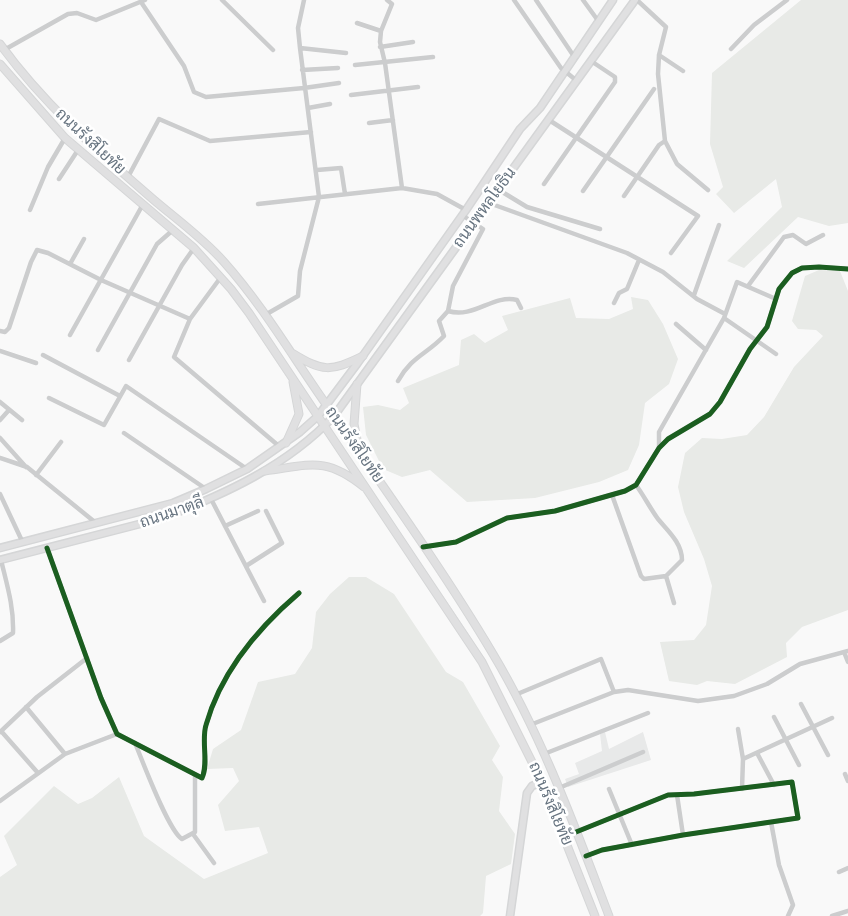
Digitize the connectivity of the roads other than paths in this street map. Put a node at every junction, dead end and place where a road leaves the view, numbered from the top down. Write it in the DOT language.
graph roads {
  1 [pos="222,0"];
  2 [pos="304,0"];
  3 [pos="387,0"];
  4 [pos="514,0"];
  5 [pos="536,0"];
  6 [pos="583,0"];
  7 [pos="613,0"];
  8 [pos="636,0"];
  9 [pos="787,0"];
  10 [pos="143,1"];
  11 [pos="599,22"];
  12 [pos="357,23"];
  13 [pos="380,31"];
  14 [pos="413,42"];
  15 [pos="380,46"];
  16 [pos="2,47"];
  17 [pos="300,48"];
  18 [pos="731,49"];
  19 [pos="273,50"];
  20 [pos="346,53"];
  21 [pos="659,55"];
  22 [pos="433,57"];
  23 [pos="574,58"];
  24 [pos="591,61"];
  25 [pos="385,62"];
  26 [pos="0,64"];
  27 [pos="354,65"];
  28 [pos="338,68"];
  29 [pos="302,70"];
  30 [pos="683,71"];
  31 [pos="564,72"];
  32 [pos="577,81"];
  33 [pos="339,83"];
  34 [pos="418,87"];
  35 [pos="304,88"];
  36 [pos="654,89"];
  37 [pos="389,90"];
  38 [pos="350,95"];
  39 [pos="330,104"];
  40 [pos="308,108"];
  41 [pos="393,120"];
  42 [pos="549,120"];
  43 [pos="369,123"];
  44 [pos="311,132"];
  45 [pos="65,138"];
  46 [pos="576,138"];
  47 [pos="665,141"];
  48 [pos="78,150"];
  49 [pos="608,156"];
  50 [pos="317,170"];
  51 [pos="637,175"];
  52 [pos="128,177"];
  53 [pos="59,180"];
  54 [pos="544,184"];
  55 [pos="402,188"];
  56 [pos="499,190"];
  57 [pos="708,190"];
  58 [pos="583,191"];
  59 [pos="147,194"];
  60 [pos="345,194"];
  61 [pos="624,196"];
  62 [pos="319,197"];
  63 [pos="489,203"];
  64 [pos="258,204"];
  65 [pos="141,205"];
  66 [pos="30,210"];
  67 [pos="464,213"];
  68 [pos="474,223"];
  69 [pos="719,224"];
  70 [pos="600,229"];
  71 [pos="173,230"];
  72 [pos="823,235"];
  73 [pos="84,239"];
  74 [pos="194,248"];
  75 [pos="671,253"];
  76 [pos="640,260"];
  77 [pos="70,264"];
  78 [pos="848,269"];
  79 [pos="221,277"];
  80 [pos="102,280"];
  81 [pos="748,286"];
  82 [pos="131,293"];
  83 [pos="694,295"];
  84 [pos="776,299"];
  85 [pos="614,303"];
  86 [pos="160,306"];
  87 [pos="522,308"];
  88 [pos="448,312"];
  89 [pos="265,316"];
  90 [pos="724,316"];
  91 [pos="190,319"];
  92 [pos="676,324"];
  93 [pos="0,331"];
  94 [pos="70,335"];
  95 [pos="757,340"];
  96 [pos="98,350"];
  97 [pos="706,350"];
  98 [pos="0,351"];
  99 [pos="290,351"];
  100 [pos="776,354"];
  101 [pos="43,355"];
  102 [pos="363,356"];
  103 [pos="129,360"];
  104 [pos="36,364"];
  105 [pos="290,374"];
  106 [pos="398,380"];
  107 [pos="358,384"];
  108 [pos="120,396"];
  109 [pos="49,398"];
  110 [pos="0,402"];
  111 [pos="327,406"];
  112 [pos="9,410"];
  113 [pos="318,416"];
  114 [pos="334,416"];
  115 [pos="0,420"];
  116 [pos="22,420"];
  117 [pos="325,426"];
  118 [pos="124,433"];
  119 [pos="0,438"];
  120 [pos="61,442"];
  121 [pos="283,445"];
  122 [pos="659,448"];
  123 [pos="360,452"];
  124 [pos="0,458"];
  125 [pos="26,467"];
  126 [pos="247,469"];
  127 [pos="265,471"];
  128 [pos="36,475"];
  129 [pos="636,485"];
  130 [pos="206,489"];
  131 [pos="370,492"];
  132 [pos="0,494"];
  133 [pos="612,495"];
  134 [pos="211,499"];
  135 [pos="258,511"];
  136 [pos="266,511"];
  137 [pos="96,523"];
  138 [pos="225,526"];
  139 [pos="99,535"];
  140 [pos="23,542"];
  141 [pos="423,547"];
  142 [pos="0,548"];
  143 [pos="47,548"];
  144 [pos="0,560"];
  145 [pos="246,566"];
  146 [pos="666,576"];
  147 [pos="299,593"];
  148 [pos="264,601"];
  149 [pos="674,603"];
  150 [pos="0,641"];
  151 [pos="846,651"];
  152 [pos="87,658"];
  153 [pos="848,662"];
  154 [pos="614,692"];
  155 [pos="515,696"];
  156 [pos="801,704"];
  157 [pos="26,707"];
  158 [pos="648,713"];
  159 [pos="774,717"];
  160 [pos="832,718"];
  161 [pos="530,725"];
  162 [pos="813,727"];
  163 [pos="738,729"];
  164 [pos="0,731"];
  165 [pos="117,734"];
  166 [pos="786,740"];
  167 [pos="135,743"];
  168 [pos="643,752"];
  169 [pos="65,754"];
  170 [pos="544,754"];
  171 [pos="757,754"];
  172 [pos="828,755"];
  173 [pos="743,759"];
  174 [pos="799,765"];
  175 [pos="38,773"];
  176 [pos="194,774"];
  177 [pos="845,774"];
  178 [pos="848,781"];
  179 [pos="542,782"];
  180 [pos="774,785"];
  181 [pos="559,788"];
  182 [pos="609,789"];
  183 [pos="742,789"];
  184 [pos="677,795"];
  185 [pos="0,802"];
  186 [pos="619,815"];
  187 [pos="771,822"];
  188 [pos="576,832"];
  189 [pos="193,834"];
  190 [pos="683,835"];
  191 [pos="632,845"];
  192 [pos="586,856"];
  193 [pos="214,863"];
  194 [pos="848,868"];
  195 [pos="839,872"];
  196 [pos="848,911"];
  197 [pos="609,914"];
  198 [pos="510,916"];
  199 [pos="596,916"];
  200 [pos="788,916"];
  201 [pos="832,916"];
  1 -- 19 [label="street"];
  2 -- 17 [label="street"];
  3 -- 13 [label="street"];
  4 -- 31 [label="street"];
  5 -- 23 [label="street"];
  6 -- 11 [label="street"];
  7 -- 11 [label="main road, ถนนพหลโยธิน"];
  8 -- 21 [label="street"];
  8 -- 24 [label="main road, ถนนพหลโยธิน"];
  9 -- 18 [label="street"];
  10 -- 16 [label="street"];
  10 -- 35 [label="street"];
  11 -- 23 [label="main road, ถนนพหลโยธิน"];
  12 -- 13 [label="street"];
  13 -- 15 [label="street"];
  14 -- 15 [label="street"];
  15 -- 25 [label="street"];
  16 -- 52 [label="main road, ถนนรังสิโยทัย"];
  17 -- 20 [label="street"];
  17 -- 29 [label="street"];
  21 -- 30 [label="street"];
  21 -- 47 [label="street"];
  22 -- 25 [label="street"];
  23 -- 31 [label="main road, ถนนพหลโยธิน"];
  24 -- 32 [label="main road, ถนนพหลโยธิน"];
  24 -- 46 [label="street"];
  25 -- 27 [label="street"];
  25 -- 37 [label="street"];
  26 -- 45 [label="main road, ถนนรังสิโยทัย"];
  28 -- 29 [label="street"];
  29 -- 35 [label="street"];
  31 -- 32 [label="street"];
  31 -- 67 [label="main road, ถนนพหลโยธิน"];
  32 -- 42 [label="main road, ถนนพหลโยธิน"];
  33 -- 35 [label="street"];
  34 -- 37 [label="street"];
  35 -- 40 [label="street"];
  36 -- 49 [label="street"];
  37 -- 38 [label="street"];
  37 -- 41 [label="street"];
  39 -- 40 [label="street"];
  40 -- 44 [label="street"];
  41 -- 43 [label="street"];
  41 -- 55 [label="street"];
  42 -- 46 [label="street"];
  42 -- 56 [label="main road, ถนนพหลโยธิน"];
  44 -- 50 [label="street"];
  44 -- 52 [label="street"];
  45 -- 48 [label="main road, ถนนรังสิโยทัย"];
  45 -- 66 [label="street"];
  46 -- 49 [label="street"];
  46 -- 54 [label="street"];
  47 -- 51 [label="street"];
  47 -- 57 [label="street"];
  48 -- 53 [label="street"];
  48 -- 65 [label="main road, ถนนรังสิโยทัย"];
  49 -- 51 [label="street"];
  49 -- 58 [label="street"];
  50 -- 60 [label="street"];
  50 -- 62 [label="street"];
  51 -- 61 [label="street"];
  51 -- 75 [label="street"];
  52 -- 59 [label="main road, ถนนรังสิโยทัย"];
  55 -- 60 [label="street"];
  55 -- 67 [label="street"];
  56 -- 63 [label="main road, ถนนพหลโยธิน"];
  56 -- 70 [label="street"];
  59 -- 65 [label="main road"];
  59 -- 89 [label="main road, ถนนรังสิโยทัย"];
  60 -- 62 [label="street"];
  62 -- 64 [label="street"];
  62 -- 89 [label="street"];
  63 -- 68 [label="main road, ถนนพหลโยธิน"];
  63 -- 76 [label="street"];
  65 -- 71 [label="main road, ถนนรังสิโยทัย"];
  65 -- 80 [label="street"];
  67 -- 68 [label="street"];
  67 -- 102 [label="main road, ถนนพหลโยธิน"];
  68 -- 88 [label="street"];
  68 -- 107 [label="main road, ถนนพหลโยธิน"];
  69 -- 83 [label="street"];
  71 -- 74 [label="main road, ถนนรังสิโยทัย"];
  71 -- 82 [label="street"];
  72 -- 81 [label="street"];
  73 -- 77 [label="street"];
  74 -- 79 [label="main road, ถนนรังสิโยทัย"];
  74 -- 86 [label="street"];
  76 -- 83 [label="street"];
  76 -- 85 [label="street"];
  77 -- 80 [label="street"];
  77 -- 93 [label="street"];
  78 -- 84 [label="street"];
  79 -- 91 [label="street"];
  79 -- 105 [label="main road, ถนนรังสิโยทัย"];
  80 -- 82 [label="street"];
  80 -- 94 [label="street"];
  81 -- 84 [label="street"];
  81 -- 90 [label="street"];
  82 -- 86 [label="street"];
  82 -- 96 [label="street"];
  83 -- 90 [label="street"];
  84 -- 95 [label="street"];
  86 -- 91 [label="street"];
  86 -- 103 [label="street"];
  87 -- 88 [label="street"];
  88 -- 106 [label="street"];
  89 -- 99 [label="main road, ถนนรังสิโยทัย"];
  90 -- 95 [label="street"];
  90 -- 97 [label="street"];
  91 -- 121 [label="street"];
  92 -- 97 [label="street"];
  95 -- 100 [label="street"];
  95 -- 122 [label="street"];
  97 -- 122 [label="street"];
  98 -- 104 [label="street"];
  99 -- 102 [label="main road"];
  99 -- 111 [label="main road, ถนนรังสิโยทัย"];
  101 -- 108 [label="street"];
  102 -- 111 [label="main road, ถนนพหลโยธิน"];
  105 -- 113 [label="main road, ถนนรังสิโยทัย"];
  105 -- 121 [label="main road"];
  107 -- 114 [label="main road, ถนนพหลโยธิน"];
  107 -- 123 [label="main road"];
  108 -- 109 [label="street"];
  108 -- 126 [label="street"];
  110 -- 112 [label="street"];
  111 -- 113 [label="main road, ถนนพหลโยธิน"];
  111 -- 114 [label="main road, ถนนรังสิโยทัย"];
  112 -- 115 [label="street"];
  112 -- 116 [label="street"];
  113 -- 117 [label="main road, ถนนรังสิโยทัย"];
  113 -- 121 [label="main road, ถนนมาตุลี"];
  114 -- 117 [label="main road, ถนนพหลโยธิน"];
  114 -- 123 [label="main road, ถนนรังสิโยทัย"];
  117 -- 127 [label="main road, ถนนมาตุลี"];
  117 -- 131 [label="main road, ถนนรังสิโยทัย"];
  118 -- 130 [label="street"];
  119 -- 125 [label="street"];
  120 -- 128 [label="street"];
  121 -- 126 [label="main road, ถนนมาตุลี"];
  122 -- 129 [label="street"];
  123 -- 141 [label="main road, ถนนรังสิโยทัย"];
  124 -- 125 [label="street"];
  125 -- 128 [label="street"];
  126 -- 130 [label="main road, ถนนมาตุลี"];
  127 -- 131 [label="main road"];
  127 -- 134 [label="main road, ถนนมาตุลี"];
  128 -- 137 [label="street"];
  129 -- 133 [label="street"];
  129 -- 146 [label="street"];
  130 -- 137 [label="main road, ถนนมาตุลี"];
  131 -- 179 [label="main road, ถนนรังสิโยทัย"];
  132 -- 140 [label="street"];
  133 -- 141 [label="street"];
  133 -- 146 [label="street"];
  134 -- 138 [label="street"];
  134 -- 139 [label="main road, ถนนมาตุลี"];
  135 -- 138 [label="street"];
  136 -- 145 [label="street"];
  137 -- 139 [label="main road"];
  137 -- 140 [label="main road, ถนนมาตุลี"];
  138 -- 145 [label="street"];
  139 -- 143 [label="main road, ถนนมาตุลี"];
  140 -- 142 [label="main road, ถนนมาตุลี"];
  141 -- 155 [label="main road, ถนนรังสิโยทัย"];
  143 -- 144 [label="main road, ถนนมาตุลี"];
  143 -- 152 [label="street"];
  144 -- 150 [label="street"];
  145 -- 148 [label="street"];
  146 -- 149 [label="street"];
  147 -- 176 [label="street"];
  151 -- 153 [label="street"];
  151 -- 154 [label="street"];
  152 -- 157 [label="street"];
  152 -- 165 [label="street"];
  154 -- 155 [label="street"];
  154 -- 161 [label="street"];
  155 -- 161 [label="main road, ถนนรังสิโยทัย"];
  156 -- 162 [label="street"];
  157 -- 164 [label="street"];
  157 -- 169 [label="street"];
  158 -- 170 [label="street"];
  159 -- 166 [label="street"];
  160 -- 162 [label="street"];
  161 -- 170 [label="main road, ถนนรังสิโยทัย"];
  162 -- 166 [label="street"];
  162 -- 172 [label="street"];
  163 -- 173 [label="street"];
  164 -- 175 [label="street"];
  165 -- 167 [label="street"];
  165 -- 169 [label="street"];
  166 -- 171 [label="street"];
  166 -- 174 [label="street"];
  167 -- 176 [label="street"];
  167 -- 189 [label="street"];
  168 -- 181 [label="street"];
  169 -- 175 [label="street"];
  170 -- 181 [label="main road, ถนนรังสิโยทัย"];
  171 -- 173 [label="street"];
  171 -- 180 [label="street"];
  173 -- 183 [label="street"];
  175 -- 185 [label="street"];
  176 -- 189 [label="street"];
  177 -- 178 [label="street"];
  179 -- 198 [label="main road"];
  179 -- 199 [label="main road, ถนนรังสิโยทัย"];
  180 -- 183 [label="street"];
  180 -- 187 [label="street"];
  181 -- 188 [label="main road, ถนนรังสิโยทัย"];
  182 -- 186 [label="street"];
  183 -- 184 [label="street"];
  184 -- 186 [label="street"];
  184 -- 190 [label="street"];
  186 -- 188 [label="street"];
  186 -- 191 [label="street"];
  187 -- 190 [label="street"];
  187 -- 200 [label="street"];
  188 -- 192 [label="main road, ถนนรังสิโยทัย"];
  189 -- 193 [label="street"];
  190 -- 191 [label="street"];
  191 -- 192 [label="street"];
  192 -- 197 [label="main road, ถนนรังสิโยทัย"];
  194 -- 195 [label="street"];
  196 -- 201 [label="street"];
  197 -- 199 [label="main road"];
}
